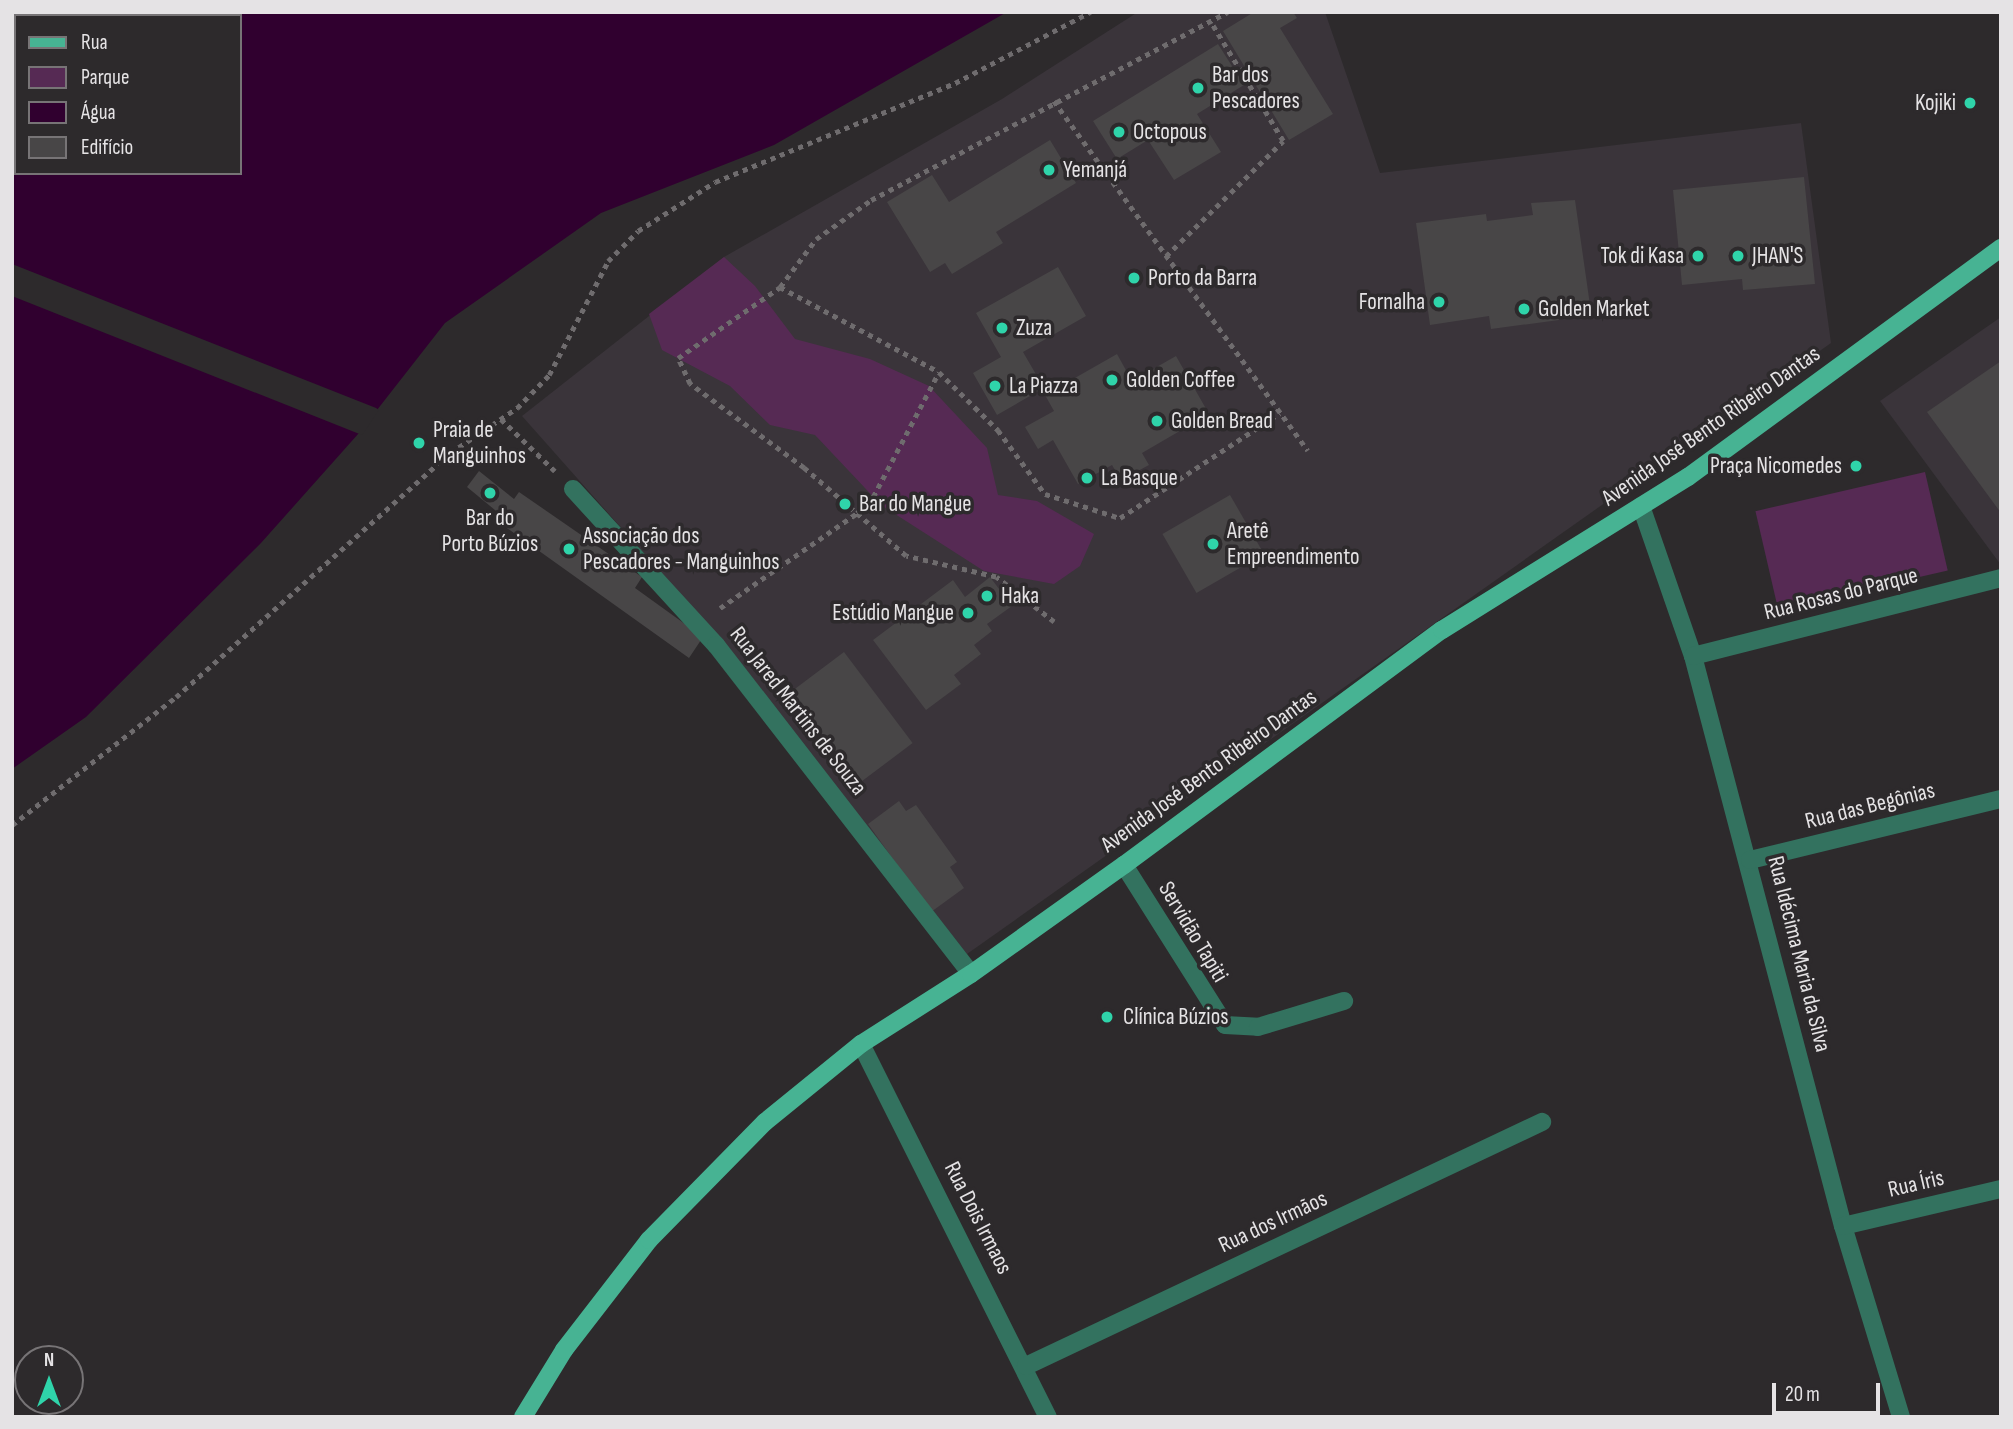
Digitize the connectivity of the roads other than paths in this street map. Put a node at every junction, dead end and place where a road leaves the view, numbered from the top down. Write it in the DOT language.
graph roads {
  1 [pos="2001,248"];
  2 [pos="573,489"];
  3 [pos="1641,506"];
  4 [pos="2001,578"];
  5 [pos="1693,656"];
  6 [pos="2001,799"];
  7 [pos="1750,860"];
  8 [pos="1124,864"];
  9 [pos="971,974"];
  10 [pos="1344,1002"];
  11 [pos="862,1044"];
  12 [pos="1542,1122"];
  13 [pos="2001,1189"];
  14 [pos="1843,1226"];
  15 [pos="1026,1366"];
  16 [pos="523,1417"];
  17 [pos="1048,1417"];
  18 [pos="1901,1417"];
  1 -- 3 [label="main road, Avenida José Bento Ribeiro Dantas"];
  2 -- 9 [label="street, Rua Jared Martins de Souza"];
  3 -- 5 [label="street, Rua Idécima Maria da Silva"];
  3 -- 8 [label="main road, Avenida José Bento Ribeiro Dantas"];
  4 -- 5 [label="street, Rua Rosas do Parque"];
  5 -- 7 [label="street, Rua Idécima Maria da Silva"];
  6 -- 7 [label="street, Rua das Begônias"];
  7 -- 14 [label="street, Rua Idécima Maria da Silva"];
  8 -- 9 [label="main road, Avenida José Bento Ribeiro Dantas"];
  8 -- 10 [label="street, Servidão Tapiti"];
  9 -- 11 [label="main road, Avenida José Bento Ribeiro Dantas"];
  11 -- 15 [label="street, Rua Dois Irmaos"];
  11 -- 16 [label="main road, Avenida José Bento Ribeiro Dantas"];
  12 -- 15 [label="street, Rua dos Irmãos"];
  13 -- 14 [label="street, Rua Íris"];
  14 -- 18 [label="street, Rua Idécima Maria da Silva"];
  15 -- 17 [label="street, Rua Dois Irmaos"];
}
